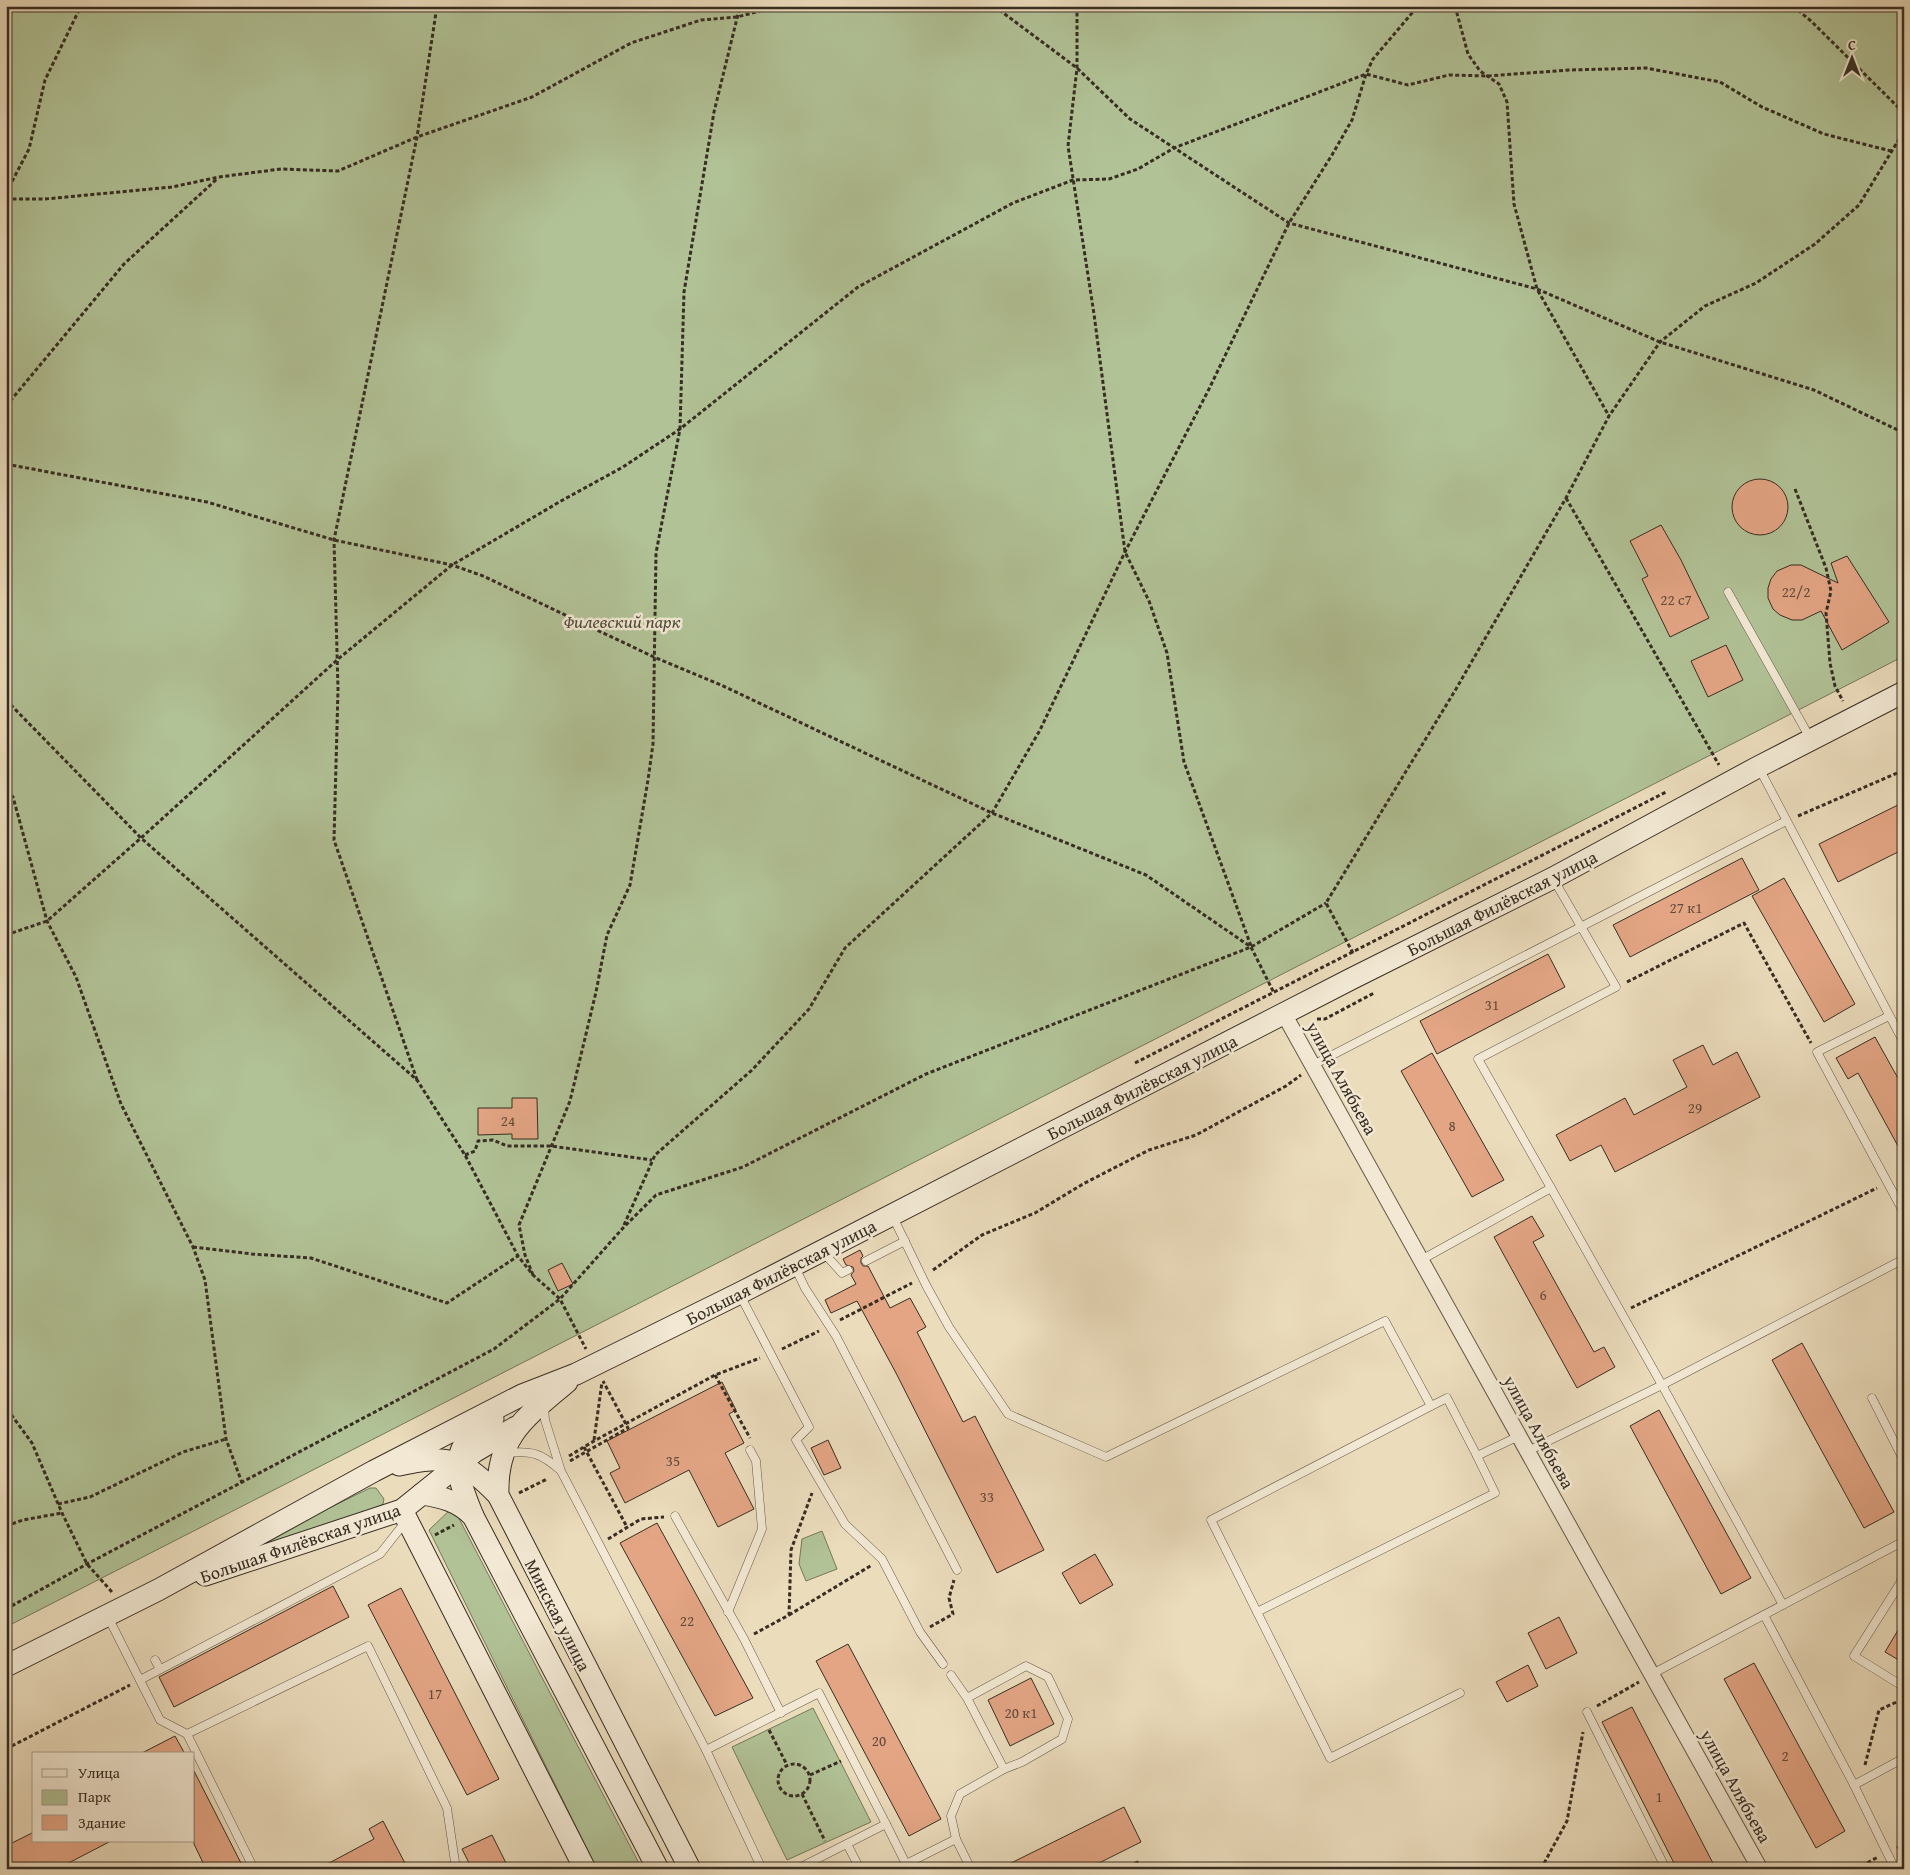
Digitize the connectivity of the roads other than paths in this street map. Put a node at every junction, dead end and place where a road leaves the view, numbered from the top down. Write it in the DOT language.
graph roads {
  1 [pos="1728,592"];
  2 [pos="1904,692"];
  3 [pos="1811,740"];
  4 [pos="1758,767"];
  5 [pos="1786,821"];
  6 [pos="1553,878"];
  7 [pos="1582,926"];
  8 [pos="1284,1014"];
  9 [pos="1889,1016"];
  10 [pos="1904,1043"];
  11 [pos="1313,1065"];
  12 [pos="1551,1188"];
  13 [pos="1904,1213"];
  14 [pos="892,1215"];
  15 [pos="905,1241"];
  16 [pos="822,1251"];
  17 [pos="1904,1259"];
  18 [pos="1421,1260"];
  19 [pos="866,1261"];
  20 [pos="794,1266"];
  21 [pos="848,1270"];
  22 [pos="740,1293"];
  23 [pos="585,1369"];
  24 [pos="1662,1385"];
  25 [pos="522,1394"];
  26 [pos="1872,1398"];
  27 [pos="544,1402"];
  28 [pos="1431,1406"];
  29 [pos="516,1427"];
  30 [pos="1519,1436"];
  31 [pos="750,1450"];
  32 [pos="1528,1451"];
  33 [pos="503,1453"];
  34 [pos="1477,1456"];
  35 [pos="1904,1461"];
  36 [pos="459,1464"];
  37 [pos="374,1470"];
  38 [pos="561,1472"];
  39 [pos="422,1494"];
  40 [pos="508,1494"];
  41 [pos="405,1515"];
  42 [pos="674,1516"];
  43 [pos="467,1519"];
  44 [pos="1904,1541"];
  45 [pos="957,1570"];
  46 [pos="1904,1577"];
  47 [pos="158,1590"];
  48 [pos="1782,1605"];
  49 [pos="728,1612"];
  50 [pos="1257,1612"];
  51 [pos="1764,1615"];
  52 [pos="107,1616"];
  53 [pos="155,1660"];
  54 [pos="943,1664"];
  55 [pos="6,1666"];
  56 [pos="160,1669"];
  57 [pos="1652,1674"];
  58 [pos="951,1675"];
  59 [pos="140,1680"];
  60 [pos="1904,1687"];
  61 [pos="1460,1693"];
  62 [pos="968,1698"];
  63 [pos="1587,1712"];
  64 [pos="781,1713"];
  65 [pos="186,1734"];
  66 [pos="706,1750"];
  67 [pos="1904,1758"];
  68 [pos="1004,1770"];
  69 [pos="1857,1783"];
  70 [pos="886,1824"];
  71 [pos="956,1839"];
  72 [pos="847,1844"];
  73 [pos="254,1869"];
  74 [pos="456,1869"];
  75 [pos="585,1869"];
  76 [pos="658,1869"];
  77 [pos="690,1869"];
  78 [pos="762,1869"];
  79 [pos="797,1869"];
  80 [pos="860,1869"];
  81 [pos="971,1869"];
  82 [pos="1666,1869"];
  83 [pos="1760,1869"];
  84 [pos="1895,1869"];
  1 -- 3 [label="lane"];
  2 -- 3 [label="main road, Большая Филёвская улица"];
  3 -- 4 [label="main road, Большая Филёвская улица"];
  4 -- 5 [label="lane"];
  4 -- 6 [label="main road, Большая Филёвская улица"];
  5 -- 7 [label="lane"];
  5 -- 9 [label="lane"];
  6 -- 7 [label="lane"];
  6 -- 8 [label="main road, Большая Филёвская улица"];
  7 -- 11 [label="lane"];
  7 -- 12 [label="lane"];
  8 -- 11 [label="street, улица Алябьева"];
  8 -- 14 [label="main road, Большая Филёвская улица"];
  9 -- 10 [label="lane"];
  9 -- 13 [label="lane"];
  11 -- 18 [label="street, улица Алябьева"];
  12 -- 18 [label="lane"];
  12 -- 24 [label="lane"];
  14 -- 15 [label="lane"];
  14 -- 16 [label="main road, Большая Филёвская улица"];
  15 -- 19 [label="lane"];
  15 -- 28 [label="lane"];
  16 -- 20 [label="main road, Большая Филёвская улица"];
  16 -- 21 [label="lane"];
  17 -- 24 [label="lane"];
  18 -- 30 [label="street, улица Алябьева"];
  20 -- 22 [label="main road, Большая Филёвская улица"];
  20 -- 45 [label="lane"];
  22 -- 23 [label="main road, Большая Филёвская улица"];
  22 -- 54 [label="lane"];
  23 -- 25 [label="main road, Большая Филёвская улица"];
  23 -- 27 [label="main road, Минская улица"];
  24 -- 32 [label="lane"];
  24 -- 48 [label="lane"];
  25 -- 36 [label="main road"];
  25 -- 37 [label="main road, Большая Филёвская улица"];
  26 -- 35 [label="lane"];
  27 -- 29 [label="main road, Минская улица"];
  27 -- 38 [label="lane"];
  28 -- 34 [label="lane"];
  28 -- 50 [label="lane"];
  29 -- 33 [label="main road, Минская улица"];
  29 -- 36 [label="main road, Большая Филёвская улица"];
  30 -- 32 [label="street, улица Алябьева"];
  30 -- 34 [label="lane"];
  31 -- 49 [label="lane"];
  32 -- 57 [label="street, улица Алябьева"];
  33 -- 38 [label="lane"];
  33 -- 40 [label="main road, Минская улица"];
  34 -- 50 [label="lane"];
  36 -- 37 [label="main road, Большая Филёвская улица"];
  36 -- 39 [label="main road, Большая Филёвская улица"];
  36 -- 40 [label="main road, Большая Филёвская улица"];
  36 -- 43 [label="main road, Минская улица"];
  37 -- 47 [label="main road, Большая Филёвская улица"];
  38 -- 66 [label="lane"];
  39 -- 41 [label="main road, Большая Филёвская улица"];
  39 -- 43 [label="main road"];
  40 -- 77 [label="main road, Минская улица"];
  41 -- 47 [label="main road, Большая Филёвская улица"];
  41 -- 56 [label="lane"];
  41 -- 75 [label="main road"];
  42 -- 49 [label="lane"];
  43 -- 76 [label="main road, Минская улица"];
  44 -- 48 [label="lane"];
  46 -- 60 [label="lane"];
  47 -- 52 [label="main road, Большая Филёвская улица"];
  48 -- 51 [label="lane"];
  49 -- 64 [label="lane"];
  50 -- 61 [label="lane"];
  51 -- 57 [label="lane"];
  51 -- 69 [label="lane"];
  52 -- 55 [label="main road, Большая Филёвская улица"];
  52 -- 59 [label="lane"];
  53 -- 56 [label="lane"];
  56 -- 59 [label="lane"];
  57 -- 83 [label="street, улица Алябьева"];
  58 -- 62 [label="lane"];
  59 -- 65 [label="lane"];
  62 -- 68 [label="lane"];
  62 -- 68 [label="lane"];
  63 -- 82 [label="lane"];
  64 -- 66 [label="lane"];
  64 -- 70 [label="lane"];
  65 -- 73 [label="lane"];
  65 -- 74 [label="lane"];
  66 -- 78 [label="lane"];
  67 -- 69 [label="lane"];
  68 -- 71 [label="lane"];
  69 -- 84 [label="lane"];
  70 -- 71 [label="lane"];
  70 -- 72 [label="lane"];
  71 -- 81 [label="lane"];
  72 -- 79 [label="lane"];
  72 -- 80 [label="lane"];
}
